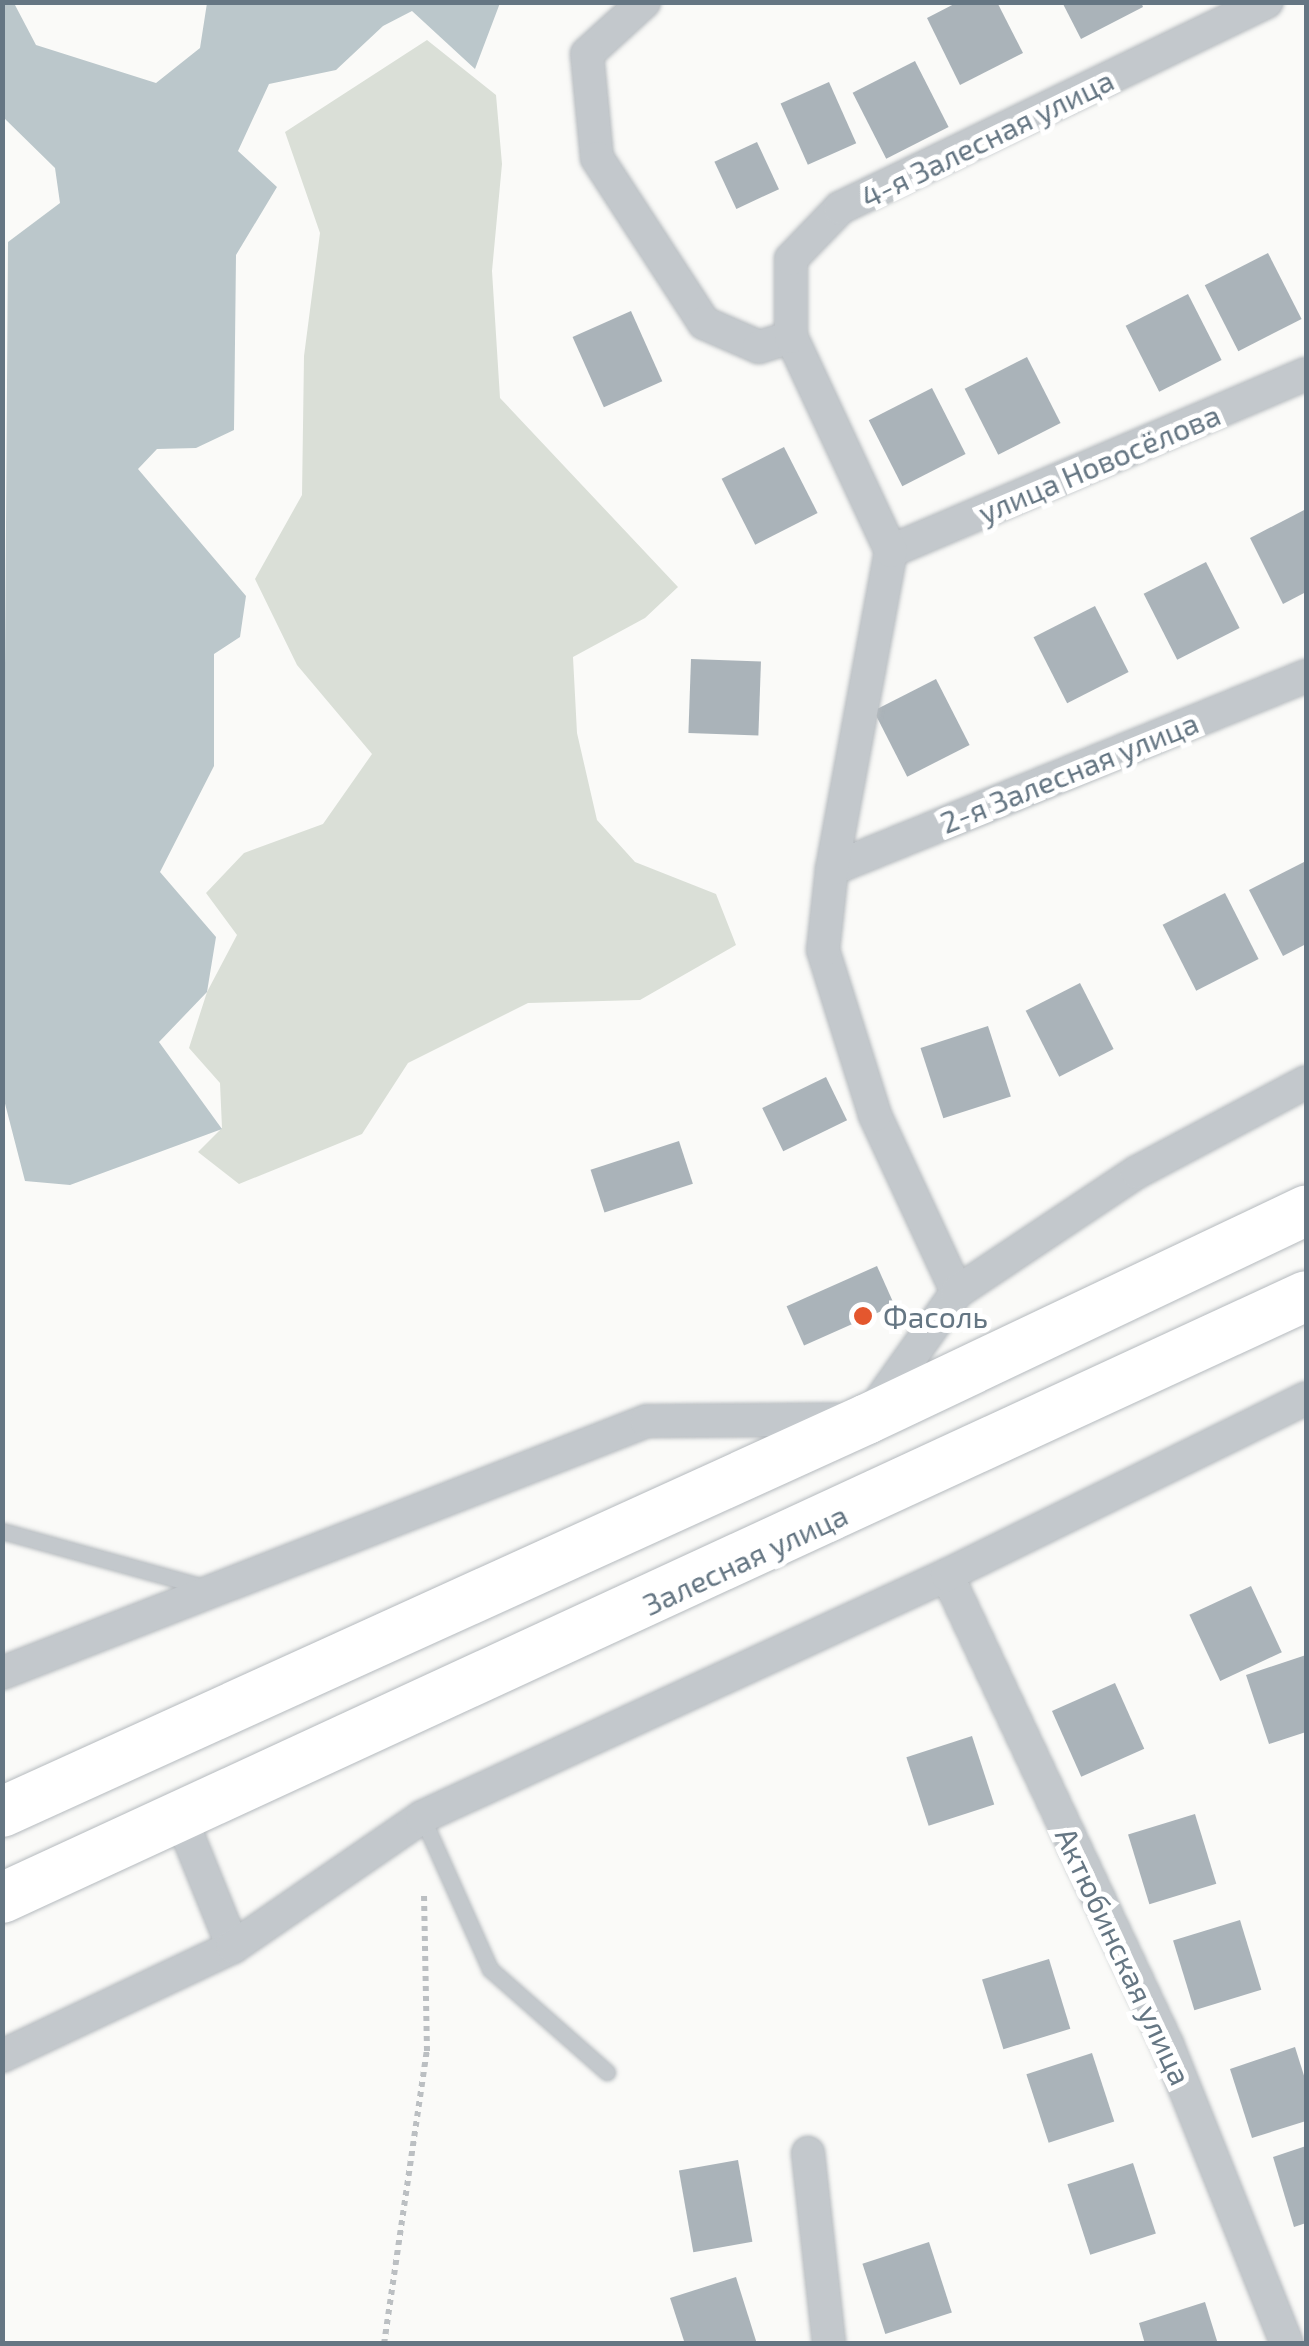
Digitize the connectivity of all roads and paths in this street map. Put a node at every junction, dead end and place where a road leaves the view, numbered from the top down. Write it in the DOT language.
graph roads {
  1 [pos="644,2"];
  2 [pos="1267,2"];
  3 [pos="792,338"];
  4 [pos="1306,374"];
  5 [pos="892,552"];
  6 [pos="1306,676"];
  7 [pos="832,868"];
  8 [pos="1306,1082"];
  9 [pos="1306,1210"];
  10 [pos="957,1292"];
  11 [pos="1306,1296"];
  12 [pos="1306,1398"];
  13 [pos="867,1419"];
  14 [pos="2,1532"];
  15 [pos="947,1575"];
  16 [pos="213,1590"];
  17 [pos="2,1673"];
  18 [pos="2,1812"];
  19 [pos="180,1816"];
  20 [pos="422,1817"];
  21 [pos="2,1898"];
  22 [pos="233,1947"];
  23 [pos="2,2056"];
  24 [pos="608,2072"];
  25 [pos="808,2153"];
  26 [pos="384,2344"];
  27 [pos="829,2344"];
  28 [pos="1288,2344"];
  1 -- 3 [label="street"];
  2 -- 3 [label="street, 4-я Залесная улица"];
  3 -- 5 [label="street"];
  4 -- 5 [label="street, улица Новосёлова"];
  5 -- 7 [label="street"];
  6 -- 7 [label="street, 2-я Залесная улица"];
  7 -- 10 [label="street"];
  8 -- 10 [label="street"];
  9 -- 13 [label="main road"];
  10 -- 13 [label="street"];
  11 -- 19 [label="main road, Залесная улица"];
  12 -- 15 [label="street"];
  13 -- 16 [label="street"];
  13 -- 18 [label="main road"];
  14 -- 16 [label="lane"];
  15 -- 20 [label="street"];
  15 -- 28 [label="street, Актюбинская улица"];
  16 -- 17 [label="street"];
  19 -- 21 [label="main road, Залесная улица"];
  19 -- 22 [label="street"];
  20 -- 22 [label="street"];
  20 -- 24 [label="lane"];
  20 -- 26 [label="path"];
  22 -- 23 [label="street"];
  25 -- 27 [label="street"];
}
